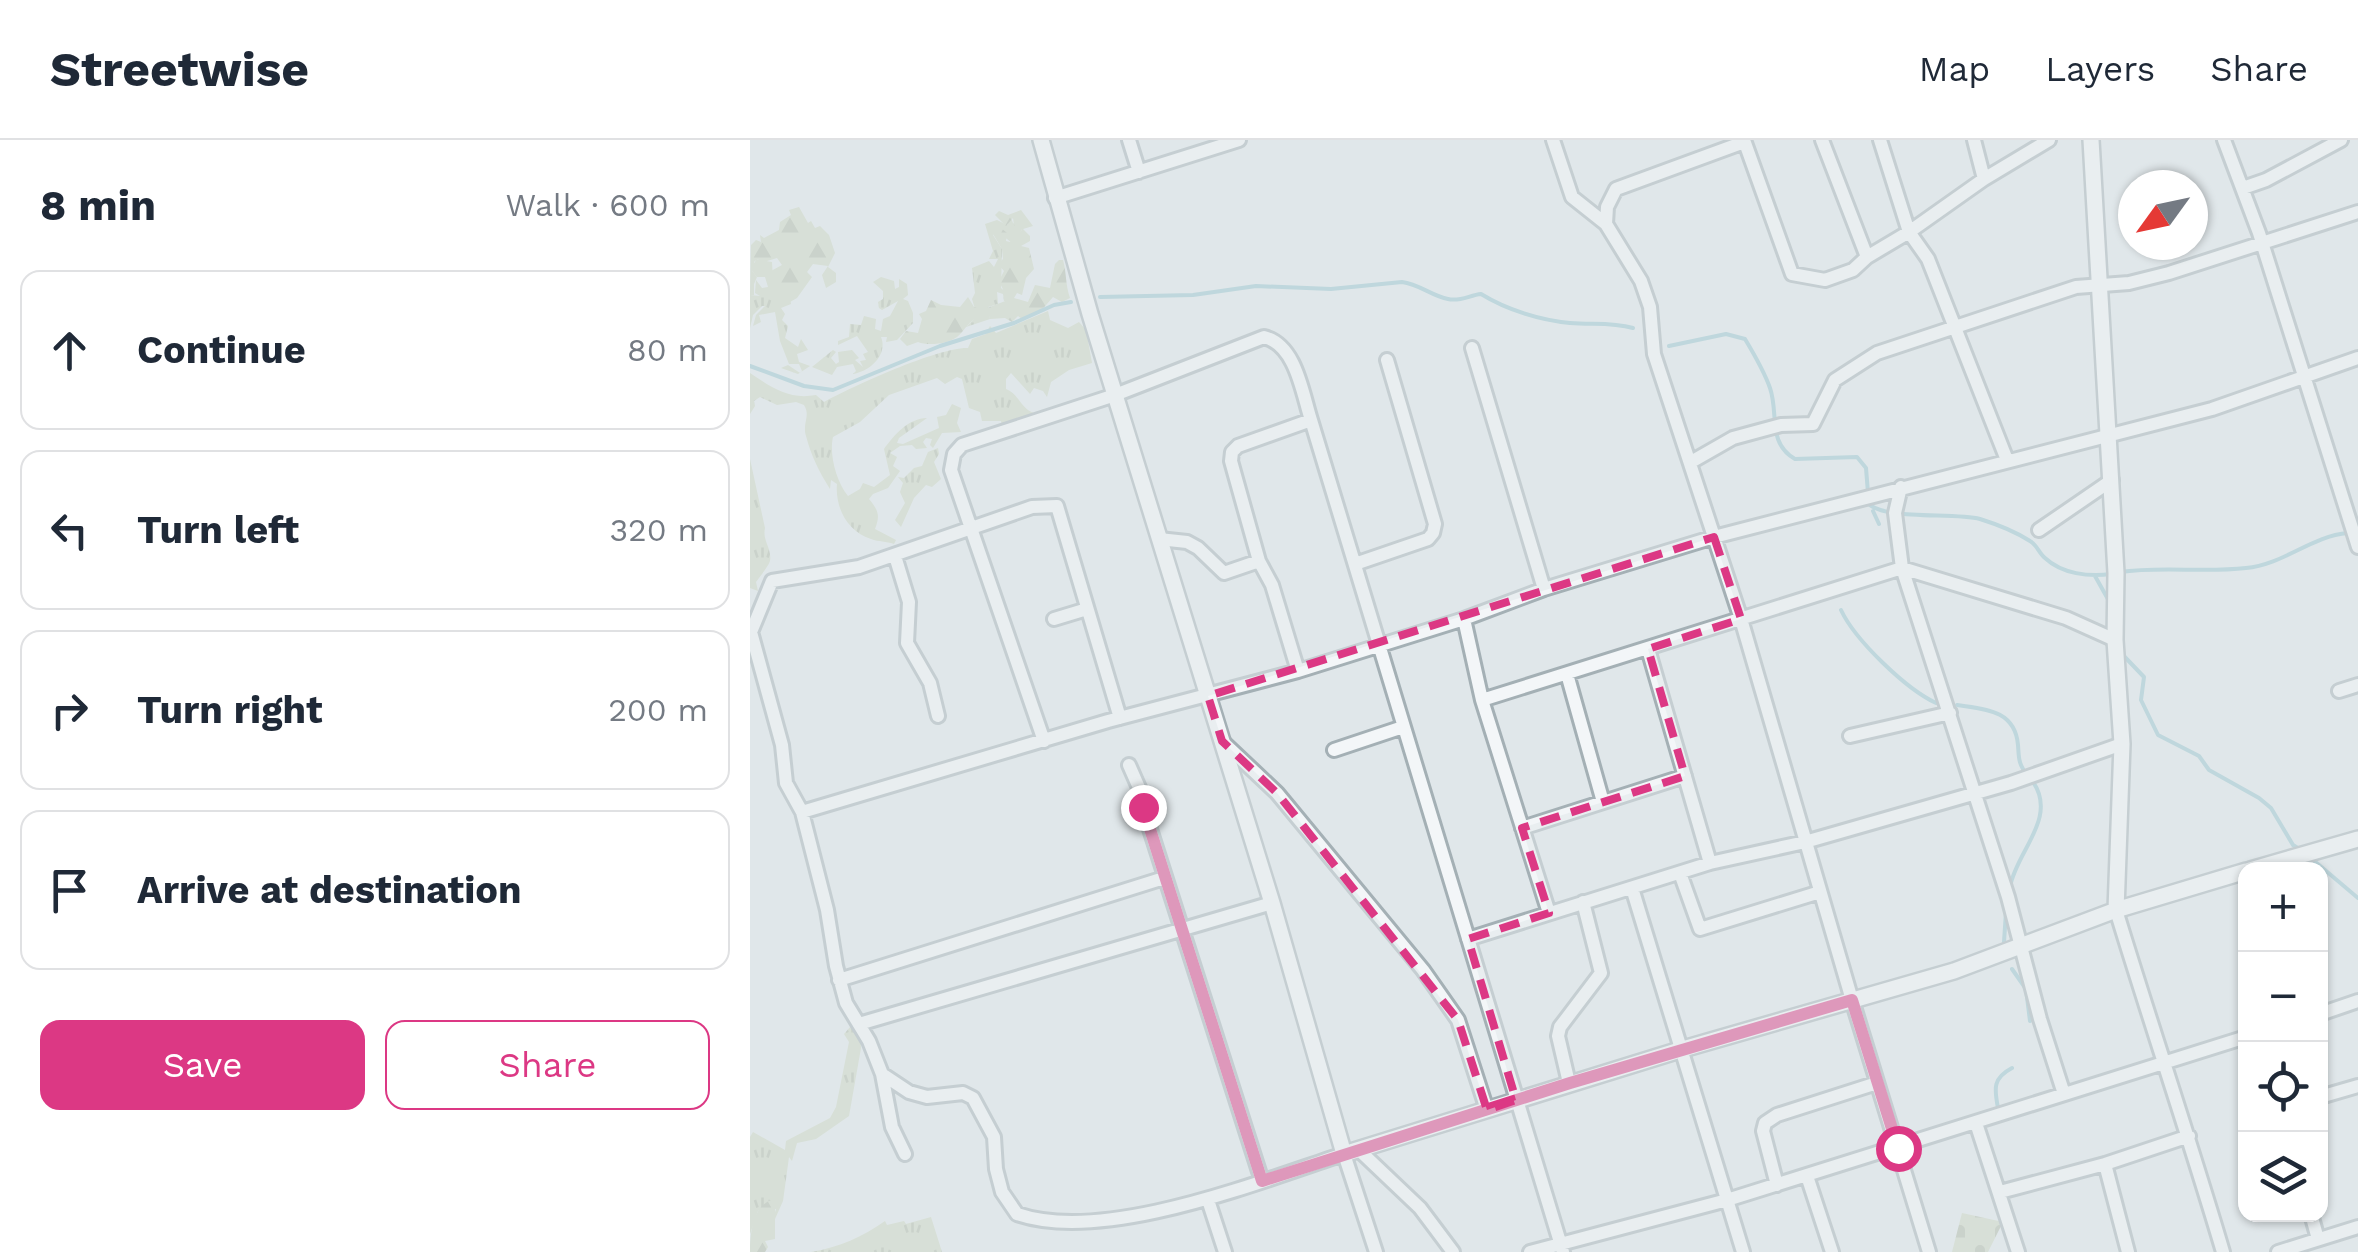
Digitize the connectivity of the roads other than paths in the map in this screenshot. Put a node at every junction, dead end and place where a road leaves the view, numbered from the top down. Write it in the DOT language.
graph roads {
  1 [pos="1041,140"];
  2 [pos="1129,140"];
  3 [pos="1238,140"];
  4 [pos="1553,140"];
  5 [pos="1822,140"];
  6 [pos="1880,140"];
  7 [pos="1974,140"];
  8 [pos="2017,140"];
  9 [pos="2049,140"];
  10 [pos="2091,140"];
  11 [pos="2224,140"];
  12 [pos="2340,140"];
  13 [pos="1744,141"];
  14 [pos="1220,143"];
  15 [pos="2020,156"];
  16 [pos="1139,172"];
  17 [pos="1984,179"];
  18 [pos="2242,188"];
  19 [pos="1056,198"];
  20 [pos="2358,212"];
  21 [pos="1606,224"];
  22 [pos="1910,232"];
  23 [pos="2261,244"];
  24 [pos="1867,257"];
  25 [pos="2101,283"];
  26 [pos="1956,328"];
  27 [pos="1472,348"];
  28 [pos="2358,358"];
  29 [pos="1386,360"];
  30 [pos="2304,378"];
  31 [pos="1116,395"];
  32 [pos="1311,420"];
  33 [pos="2111,436"];
  34 [pos="2007,460"];
  35 [pos="1692,462"];
  36 [pos="2112,480"];
  37 [pos="1901,487"];
  38 [pos="973,530"];
  39 [pos="2039,530"];
  40 [pos="1714,537"];
  41 [pos="1159,539"];
  42 [pos="2358,547"];
  43 [pos="895,556"];
  44 [pos="1259,561"];
  45 [pos="1355,564"];
  46 [pos="1902,568"];
  47 [pos="1544,589"];
  48 [pos="1088,609"];
  49 [pos="1464,619"];
  50 [pos="1742,619"];
  51 [pos="1054,620"];
  52 [pos="2115,640"];
  53 [pos="1378,646"];
  54 [pos="1648,649"];
  55 [pos="1298,672"];
  56 [pos="1567,674"];
  57 [pos="2358,685"];
  58 [pos="2338,691"];
  59 [pos="1208,696"];
  60 [pos="1482,700"];
  61 [pos="1949,711"];
  62 [pos="938,716"];
  63 [pos="1120,718"];
  64 [pos="1403,727"];
  65 [pos="1850,736"];
  66 [pos="1222,740"];
  67 [pos="1044,741"];
  68 [pos="2122,744"];
  69 [pos="1334,750"];
  70 [pos="1129,766"];
  71 [pos="1685,776"];
  72 [pos="1975,793"];
  73 [pos="1603,802"];
  74 [pos="802,812"];
  75 [pos="1522,828"];
  76 [pos="2358,839"];
  77 [pos="1805,842"];
  78 [pos="2285,862"];
  79 [pos="1710,863"];
  80 [pos="1680,873"];
  81 [pos="2238,873"];
  82 [pos="1164,878"];
  83 [pos="1632,888"];
  84 [pos="1820,892"];
  85 [pos="1583,902"];
  86 [pos="1272,903"];
  87 [pos="2116,910"];
  88 [pos="1548,913"];
  89 [pos="1180,930"];
  90 [pos="1468,939"];
  91 [pos="2022,947"];
  92 [pos="839,980"];
  93 [pos="1852,1000"];
  94 [pos="2358,1001"];
  95 [pos="2328,1011"];
  96 [pos="859,1024"];
  97 [pos="2238,1039"];
  98 [pos="1683,1049"];
  99 [pos="2163,1062"];
  100 [pos="882,1074"];
  101 [pos="1570,1083"];
  102 [pos="1876,1083"];
  103 [pos="2358,1086"];
  104 [pos="2064,1094"];
  105 [pos="2328,1095"];
  106 [pos="1516,1100"];
  107 [pos="1487,1110"];
  108 [pos="1976,1122"];
  109 [pos="2189,1136"];
  110 [pos="1898,1148"];
  111 [pos="1351,1152"];
  112 [pos="904,1154"];
  113 [pos="2105,1164"];
  114 [pos="1807,1176"];
  115 [pos="1262,1181"];
  116 [pos="1777,1185"];
  117 [pos="2000,1192"];
  118 [pos="1208,1200"];
  119 [pos="1727,1200"];
  120 [pos="2313,1222"];
  121 [pos="2358,1227"];
  122 [pos="2318,1239"];
  123 [pos="1562,1247"];
  124 [pos="1225,1252"];
  125 [pos="1376,1252"];
  126 [pos="1452,1252"];
  127 [pos="1530,1252"];
  128 [pos="1744,1252"];
  129 [pos="1832,1252"];
  130 [pos="1930,1252"];
  131 [pos="2018,1252"];
  132 [pos="2128,1252"];
  133 [pos="2223,1252"];
  134 [pos="2278,1252"];
  1 -- 19 [label="street"];
  2 -- 16 [label="street"];
  3 -- 14 [label="street"];
  4 -- 21 [label="street"];
  5 -- 24 [label="street"];
  6 -- 22 [label="street"];
  7 -- 17 [label="street"];
  8 -- 15 [label="street"];
  9 -- 15 [label="street"];
  10 -- 25 [label="street"];
  11 -- 18 [label="street"];
  12 -- 18 [label="street"];
  13 -- 21 [label="street"];
  13 -- 24 [label="street"];
  14 -- 16 [label="street"];
  15 -- 17 [label="street"];
  16 -- 19 [label="street"];
  17 -- 22 [label="street"];
  18 -- 23 [label="street"];
  19 -- 31 [label="street"];
  20 -- 23 [label="street"];
  21 -- 35 [label="street"];
  22 -- 24 [label="street"];
  22 -- 26 [label="street"];
  23 -- 25 [label="street"];
  23 -- 30 [label="street"];
  25 -- 26 [label="street"];
  25 -- 33 [label="street"];
  26 -- 34 [label="street"];
  26 -- 35 [label="street"];
  27 -- 47 [label="street"];
  28 -- 30 [label="street"];
  29 -- 45 [label="street"];
  30 -- 33 [label="street"];
  30 -- 42 [label="street"];
  31 -- 32 [label="street"];
  31 -- 38 [label="street"];
  31 -- 41 [label="street"];
  32 -- 44 [label="street"];
  32 -- 45 [label="street"];
  33 -- 34 [label="street"];
  33 -- 36 [label="street"];
  34 -- 37 [label="street"];
  35 -- 40 [label="street"];
  36 -- 39 [label="street"];
  36 -- 52 [label="street"];
  37 -- 40 [label="street"];
  37 -- 46 [label="street"];
  38 -- 43 [label="street"];
  38 -- 48 [label="street"];
  38 -- 67 [label="street"];
  40 -- 47 [label="street"];
  40 -- 50 [label="street"];
  41 -- 44 [label="street"];
  41 -- 59 [label="street"];
  43 -- 62 [label="street"];
  43 -- 74 [label="street"];
  44 -- 55 [label="street"];
  45 -- 53 [label="street"];
  46 -- 50 [label="street"];
  46 -- 52 [label="street"];
  46 -- 61 [label="street"];
  47 -- 49 [label="street"];
  48 -- 51 [label="street"];
  48 -- 63 [label="street"];
  49 -- 53 [label="street"];
  49 -- 60 [label="street"];
  50 -- 54 [label="street"];
  50 -- 77 [label="street"];
  52 -- 68 [label="street"];
  53 -- 55 [label="street"];
  53 -- 64 [label="street"];
  54 -- 56 [label="street"];
  54 -- 71 [label="street"];
  55 -- 59 [label="street"];
  56 -- 60 [label="street"];
  56 -- 73 [label="street"];
  57 -- 58 [label="street"];
  59 -- 63 [label="street"];
  59 -- 66 [label="street"];
  60 -- 75 [label="street"];
  61 -- 65 [label="street"];
  61 -- 72 [label="street"];
  63 -- 67 [label="street"];
  64 -- 69 [label="street"];
  64 -- 90 [label="street"];
  66 -- 86 [label="street"];
  66 -- 107 [label="street"];
  67 -- 74 [label="street"];
  68 -- 72 [label="street"];
  68 -- 87 [label="street"];
  70 -- 82 [label="street"];
  71 -- 73 [label="street"];
  71 -- 79 [label="street"];
  72 -- 77 [label="street"];
  72 -- 91 [label="street"];
  73 -- 75 [label="street"];
  74 -- 92 [label="street"];
  75 -- 88 [label="street"];
  76 -- 78 [label="street"];
  77 -- 79 [label="street"];
  77 -- 84 [label="street"];
  79 -- 80 [label="street"];
  80 -- 83 [label="street"];
  80 -- 84 [label="street"];
  81 -- 87 [label="street"];
  82 -- 89 [label="street"];
  82 -- 92 [label="street"];
  83 -- 85 [label="street"];
  83 -- 98 [label="street"];
  84 -- 93 [label="street"];
  85 -- 88 [label="street"];
  85 -- 101 [label="street"];
  86 -- 89 [label="street"];
  86 -- 111 [label="street"];
  87 -- 91 [label="street"];
  87 -- 99 [label="street"];
  88 -- 90 [label="street"];
  89 -- 96 [label="street"];
  89 -- 115 [label="street"];
  90 -- 106 [label="street"];
  91 -- 93 [label="street"];
  91 -- 104 [label="street"];
  92 -- 96 [label="street"];
  93 -- 98 [label="street"];
  93 -- 102 [label="street"];
  94 -- 95 [label="street"];
  96 -- 100 [label="street"];
  97 -- 99 [label="street"];
  98 -- 101 [label="street"];
  98 -- 119 [label="street"];
  99 -- 104 [label="street"];
  99 -- 109 [label="street"];
  100 -- 112 [label="street"];
  100 -- 118 [label="street"];
  101 -- 106 [label="street"];
  102 -- 110 [label="street"];
  102 -- 116 [label="street"];
  103 -- 105 [label="street"];
  104 -- 108 [label="street"];
  106 -- 107 [label="street"];
  106 -- 123 [label="street"];
  107 -- 111 [label="street"];
  108 -- 110 [label="street"];
  108 -- 117 [label="street"];
  109 -- 113 [label="street"];
  109 -- 133 [label="street"];
  110 -- 114 [label="street"];
  110 -- 130 [label="street"];
  111 -- 115 [label="street"];
  111 -- 125 [label="street"];
  111 -- 126 [label="street"];
  113 -- 117 [label="street"];
  113 -- 132 [label="street"];
  114 -- 116 [label="street"];
  114 -- 129 [label="street"];
  115 -- 118 [label="street"];
  116 -- 119 [label="street"];
  117 -- 131 [label="street"];
  118 -- 124 [label="street"];
  119 -- 123 [label="street"];
  119 -- 128 [label="street"];
  120 -- 122 [label="street"];
  121 -- 122 [label="street"];
  122 -- 134 [label="street"];
  123 -- 127 [label="street"];
}
